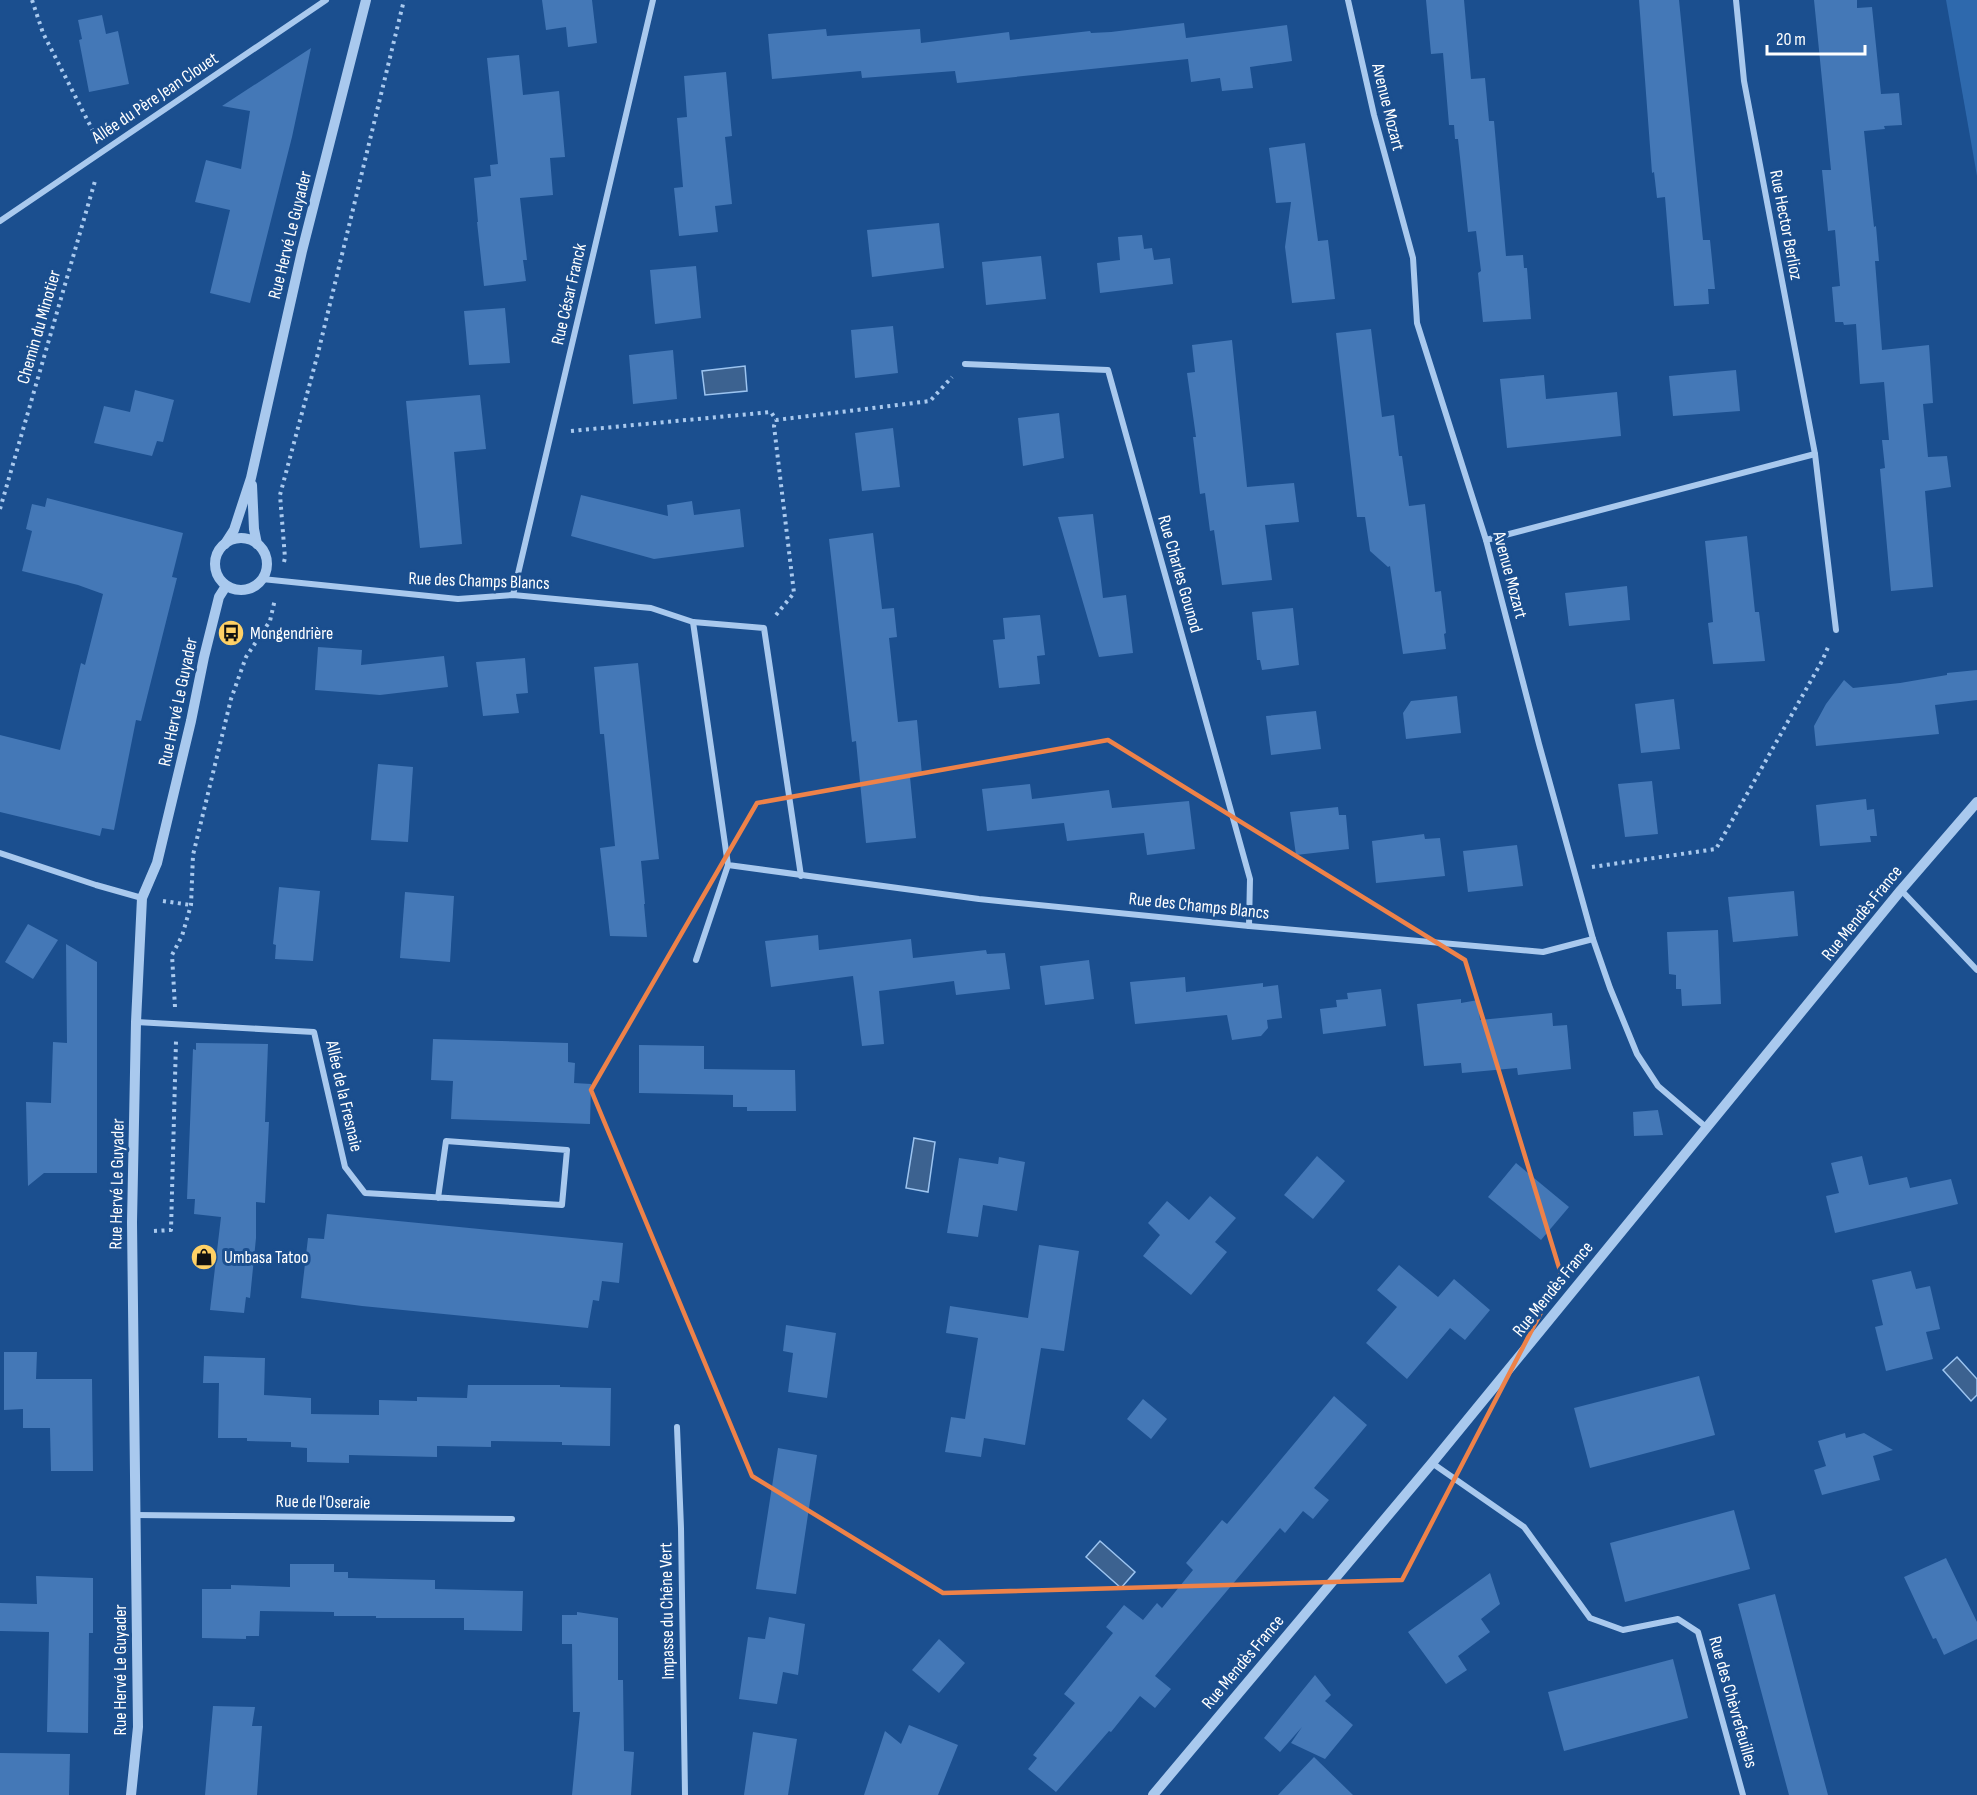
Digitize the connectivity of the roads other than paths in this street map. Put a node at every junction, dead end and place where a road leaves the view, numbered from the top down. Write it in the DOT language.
graph roads {
  1 [pos="326,0"];
  2 [pos="366,0"];
  3 [pos="653,0"];
  4 [pos="1348,0"];
  5 [pos="1736,0"];
  6 [pos="0,221"];
  7 [pos="964,364"];
  8 [pos="1815,454"];
  9 [pos="251,478"];
  10 [pos="1486,540"];
  11 [pos="225,543"];
  12 [pos="257,544"];
  13 [pos="262,579"];
  14 [pos="226,586"];
  15 [pos="513,595"];
  16 [pos="693,622"];
  17 [pos="1836,630"];
  18 [pos="1977,802"];
  19 [pos="0,853"];
  20 [pos="728,865"];
  21 [pos="801,876"];
  22 [pos="1901,890"];
  23 [pos="142,898"];
  24 [pos="1249,926"];
  25 [pos="1593,939"];
  26 [pos="696,960"];
  27 [pos="1977,970"];
  28 [pos="136,1022"];
  29 [pos="1707,1128"];
  30 [pos="438,1198"];
  31 [pos="677,1427"];
  32 [pos="1432,1463"];
  33 [pos="135,1515"];
  34 [pos="512,1519"];
  35 [pos="131,1795"];
  36 [pos="685,1795"];
  37 [pos="1153,1795"];
  38 [pos="1743,1795"];
  1 -- 6 [label="street, Allée du Père Jean Clouet"];
  2 -- 9 [label="street, Rue Hervé Le Guyader"];
  3 -- 15 [label="street, Rue César Franck"];
  4 -- 10 [label="street, Avenue Mozart"];
  5 -- 8 [label="street, Rue Hector Berlioz"];
  7 -- 24 [label="street, Rue Charles Gounod"];
  8 -- 10 [label="street"];
  8 -- 17 [label="street, Rue Hector Berlioz"];
  9 -- 11 [label="street, Rue Hervé Le Guyader"];
  9 -- 12 [label="street, Rue Hervé Le Guyader"];
  10 -- 25 [label="street, Avenue Mozart"];
  11 -- 12 [label="street"];
  11 -- 14 [label="street"];
  12 -- 13 [label="street"];
  13 -- 14 [label="street"];
  13 -- 15 [label="street, Rue des Champs Blancs"];
  14 -- 23 [label="street, Rue Hervé Le Guyader"];
  15 -- 16 [label="street, Rue des Champs Blancs"];
  16 -- 20 [label="street"];
  16 -- 21 [label="street, Rue des Champs Blancs"];
  18 -- 22 [label="street, Rue Mendès France"];
  19 -- 23 [label="street"];
  20 -- 21 [label="street, Rue des Champs Blancs"];
  20 -- 26 [label="street"];
  21 -- 24 [label="street, Rue des Champs Blancs"];
  22 -- 27 [label="street"];
  22 -- 29 [label="street, Rue Mendès France"];
  23 -- 28 [label="street, Rue Hervé Le Guyader"];
  24 -- 25 [label="street, Rue des Champs Blancs"];
  25 -- 29 [label="street, Avenue Mozart"];
  28 -- 30 [label="street, Allée de la Fresnaie"];
  28 -- 33 [label="street, Rue Hervé Le Guyader"];
  29 -- 32 [label="street, Rue Mendès France"];
  30 -- 30 [label="street, Allée de la Fresnaie"];
  31 -- 36 [label="street, Impasse du Chêne Vert"];
  32 -- 37 [label="street, Rue Mendès France"];
  32 -- 38 [label="street, Rue des Chèvrefeuilles"];
  33 -- 34 [label="street, Rue de l'Oseraie"];
  33 -- 35 [label="street, Rue Hervé Le Guyader"];
}
